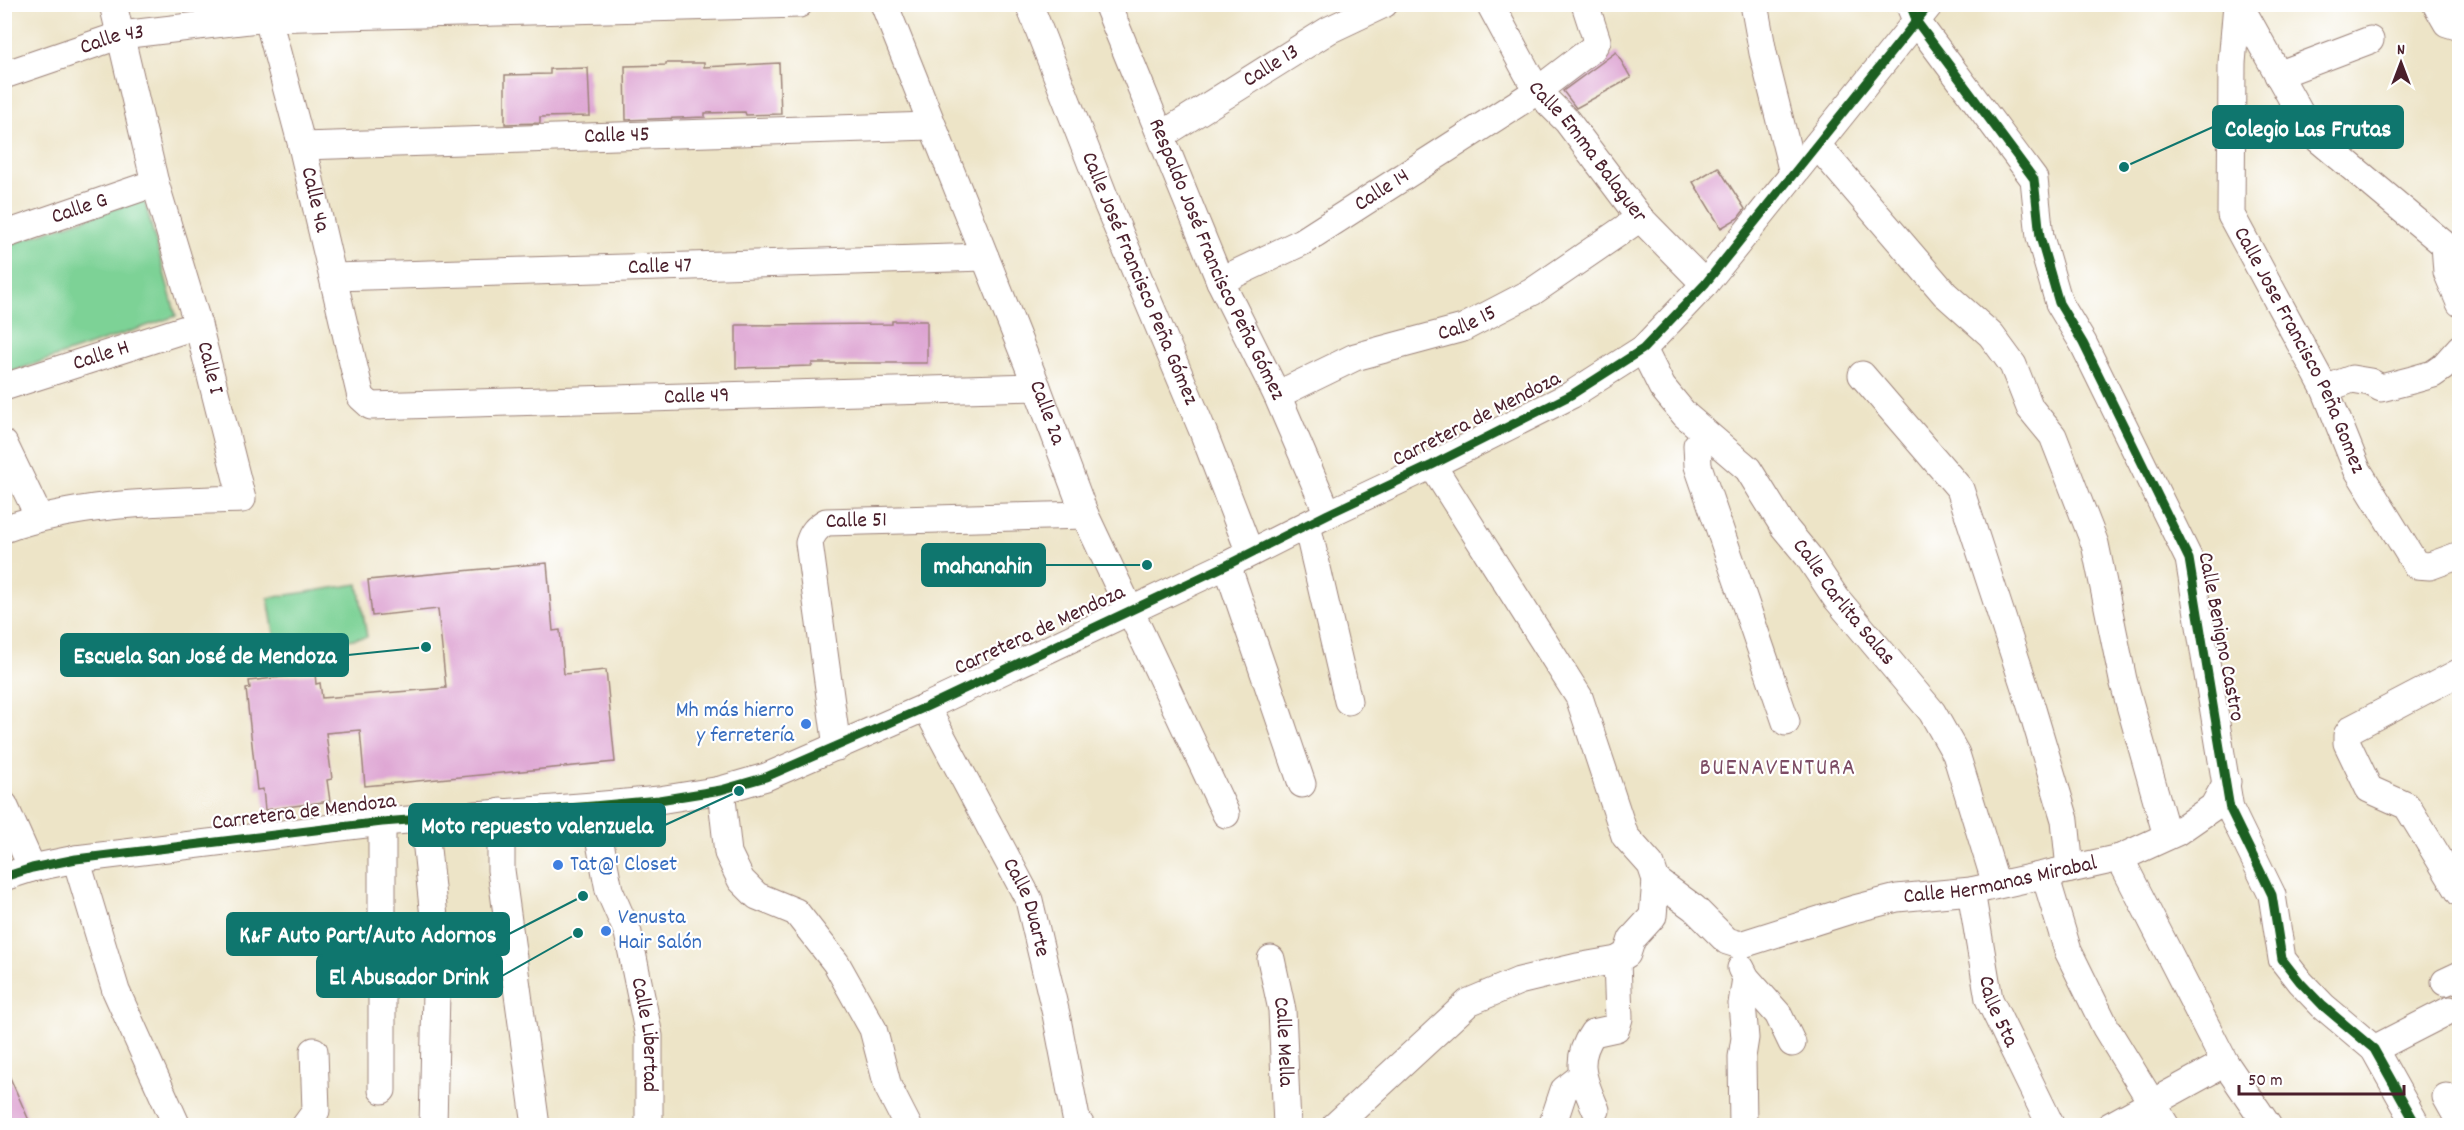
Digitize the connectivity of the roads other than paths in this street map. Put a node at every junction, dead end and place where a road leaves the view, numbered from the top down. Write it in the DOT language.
graph roads {
  1 [pos="113,4"];
  2 [pos="799,4"];
  3 [pos="884,4"];
  4 [pos="1029,4"];
  5 [pos="1107,4"];
  6 [pos="1384,4"];
  7 [pos="1490,4"];
  8 [pos="1585,4"];
  9 [pos="1755,4"];
  10 [pos="2238,4"];
  11 [pos="2436,4"];
  12 [pos="1919,10"];
  13 [pos="265,11"];
  14 [pos="2460,27"];
  15 [pos="121,35"];
  16 [pos="2370,40"];
  17 [pos="4,75"];
  18 [pos="2278,75"];
  19 [pos="1538,91"];
  20 [pos="931,126"];
  21 [pos="1162,135"];
  22 [pos="1817,145"];
  23 [pos="302,146"];
  24 [pos="1793,173"];
  25 [pos="155,183"];
  26 [pos="1640,218"];
  27 [pos="4,235"];
  28 [pos="985,257"];
  29 [pos="334,277"];
  30 [pos="1220,281"];
  31 [pos="1705,284"];
  32 [pos="2460,303"];
  33 [pos="198,325"];
  34 [pos="2460,348"];
  35 [pos="1643,349"];
  36 [pos="1862,375"];
  37 [pos="4,387"];
  38 [pos="1037,387"];
  39 [pos="2325,389"];
  40 [pos="1277,395"];
  41 [pos="361,397"];
  42 [pos="1707,435"];
  43 [pos="4,444"];
  44 [pos="1432,465"];
  45 [pos="1085,515"];
  46 [pos="39,517"];
  47 [pos="1317,519"];
  48 [pos="4,530"];
  49 [pos="2460,555"];
  50 [pos="1239,559"];
  51 [pos="1129,610"];
  52 [pos="2460,672"];
  53 [pos="1348,701"];
  54 [pos="926,707"];
  55 [pos="1786,722"];
  56 [pos="837,747"];
  57 [pos="2227,782"];
  58 [pos="1302,783"];
  59 [pos="721,790"];
  60 [pos="4,805"];
  61 [pos="593,806"];
  62 [pos="501,812"];
  63 [pos="1226,814"];
  64 [pos="424,819"];
  65 [pos="382,822"];
  66 [pos="2167,836"];
  67 [pos="2120,858"];
  68 [pos="76,859"];
  69 [pos="32,868"];
  70 [pos="2057,872"];
  71 [pos="4,877"];
  72 [pos="1656,880"];
  73 [pos="1983,888"];
  74 [pos="2460,893"];
  75 [pos="1739,941"];
  76 [pos="1271,959"];
  77 [pos="1617,960"];
  78 [pos="1746,978"];
  79 [pos="2450,1010"];
  80 [pos="1792,1043"];
  81 [pos="2374,1050"];
  82 [pos="314,1051"];
  83 [pos="2225,1063"];
  84 [pos="1581,1077"];
  85 [pos="382,1090"];
  86 [pos="2446,1096"];
  87 [pos="2151,1102"];
  88 [pos="1596,1110"];
  89 [pos="2460,1122"];
  90 [pos="177,1125"];
  91 [pos="305,1125"];
  92 [pos="433,1125"];
  93 [pos="536,1125"];
  94 [pos="649,1125"];
  95 [pos="908,1125"];
  96 [pos="1081,1125"];
  97 [pos="1287,1125"];
  98 [pos="1335,1125"];
  99 [pos="1552,1125"];
  100 [pos="1743,1125"];
  101 [pos="2051,1125"];
  102 [pos="2110,1125"];
  103 [pos="2166,1125"];
  104 [pos="2268,1125"];
  105 [pos="2417,1125"];
  1 -- 15 [label="street, Calle I"];
  2 -- 13 [label="street, Calle 43"];
  3 -- 20 [label="street, Calle 2a"];
  4 -- 50 [label="street, Calle José Francisco Peña Gómez"];
  5 -- 21 [label="street, Respaldo José Francisco Peña Gómez"];
  6 -- 21 [label="street, Calle 13"];
  7 -- 19 [label="street, Calle Emma Balaguer"];
  8 -- 19 [label="street, Calle 14"];
  9 -- 24 [label="street"];
  10 -- 18 [label="street"];
  10 -- 39 [label="street, Calle Jose Francisco Peña Gomez"];
  11 -- 14 [label="street"];
  12 -- 22 [label="street, Carretera de Mendoza"];
  12 -- 57 [label="street, Calle Benigno Castro"];
  13 -- 15 [label="street, Calle 43"];
  13 -- 23 [label="street, Calle 4a"];
  15 -- 17 [label="street, Calle 43"];
  15 -- 25 [label="street, Calle I"];
  16 -- 18 [label="street"];
  18 -- 32 [label="street"];
  19 -- 26 [label="street, Calle Emma Balaguer"];
  19 -- 30 [label="street, Calle 14"];
  20 -- 23 [label="street, Calle 45"];
  20 -- 28 [label="street, Calle 2a"];
  21 -- 30 [label="street, Respaldo José Francisco Peña Gómez"];
  22 -- 24 [label="street, Carretera de Mendoza"];
  22 -- 66 [label="street"];
  23 -- 29 [label="street, Calle 4a"];
  24 -- 31 [label="street, Carretera de Mendoza"];
  25 -- 27 [label="street, Calle G"];
  25 -- 33 [label="street, Calle I"];
  26 -- 31 [label="street, Calle Emma Balaguer"];
  26 -- 40 [label="street, Calle 15"];
  28 -- 29 [label="street, Calle 47"];
  28 -- 38 [label="street, Calle 2a"];
  29 -- 41 [label="street, Calle 4a"];
  30 -- 40 [label="street, Respaldo José Francisco Peña Gómez"];
  31 -- 35 [label="street, Carretera de Mendoza"];
  33 -- 37 [label="street, Calle H"];
  33 -- 46 [label="street, Calle I"];
  34 -- 39 [label="street"];
  35 -- 42 [label="street, Calle Carlita Salas"];
  35 -- 44 [label="street, Carretera de Mendoza"];
  36 -- 70 [label="street"];
  38 -- 41 [label="street, Calle 49"];
  38 -- 45 [label="street, Calle 2a"];
  39 -- 49 [label="street, Calle Jose Francisco Peña Gomez"];
  40 -- 47 [label="street, Respaldo José Francisco Peña Gómez"];
  42 -- 55 [label="street"];
  42 -- 73 [label="street, Calle Carlita Salas"];
  43 -- 46 [label="street"];
  44 -- 47 [label="street, Carretera de Mendoza"];
  44 -- 72 [label="street"];
  45 -- 51 [label="street, Calle 2a"];
  45 -- 56 [label="street, Calle 51"];
  46 -- 48 [label="street, Calle I"];
  47 -- 50 [label="street, Carretera de Mendoza"];
  47 -- 53 [label="street, Respaldo José Francisco Peña Gómez"];
  50 -- 51 [label="street, Carretera de Mendoza"];
  50 -- 58 [label="street, Calle José Francisco Peña Gómez"];
  51 -- 54 [label="street, Carretera de Mendoza"];
  51 -- 63 [label="street, Calle 2a"];
  52 -- 74 [label="street"];
  54 -- 56 [label="street, Carretera de Mendoza"];
  54 -- 96 [label="street, Calle Duarte"];
  56 -- 59 [label="street, Carretera de Mendoza"];
  57 -- 66 [label="street, Calle Hermanas Mirabal"];
  57 -- 81 [label="street, Calle Benigno Castro"];
  59 -- 61 [label="street, Carretera de Mendoza"];
  59 -- 95 [label="street"];
  60 -- 69 [label="street"];
  61 -- 62 [label="street, Carretera de Mendoza"];
  61 -- 94 [label="street, Calle Libertad"];
  62 -- 64 [label="street, Carretera de Mendoza"];
  62 -- 93 [label="street"];
  64 -- 65 [label="street, Carretera de Mendoza"];
  64 -- 92 [label="street"];
  65 -- 68 [label="street, Carretera de Mendoza"];
  65 -- 85 [label="street"];
  66 -- 67 [label="street, Calle Hermanas Mirabal"];
  67 -- 70 [label="street, Calle Hermanas Mirabal"];
  67 -- 83 [label="street"];
  68 -- 69 [label="street, Carretera de Mendoza"];
  68 -- 90 [label="street"];
  69 -- 71 [label="street, Carretera de Mendoza"];
  70 -- 73 [label="street, Calle Hermanas Mirabal"];
  70 -- 87 [label="street"];
  72 -- 75 [label="street"];
  72 -- 77 [label="street"];
  73 -- 75 [label="street, Calle Hermanas Mirabal"];
  73 -- 101 [label="street, Calle 5ta"];
  75 -- 78 [label="street"];
  76 -- 97 [label="street, Calle Mella"];
  77 -- 84 [label="street"];
  77 -- 98 [label="street"];
  78 -- 80 [label="street"];
  78 -- 100 [label="street"];
  79 -- 81 [label="street"];
  81 -- 105 [label="street, Calle Benigno Castro"];
  82 -- 91 [label="street"];
  83 -- 87 [label="street"];
  83 -- 104 [label="street"];
  84 -- 88 [label="street"];
  84 -- 99 [label="street"];
  86 -- 89 [label="street"];
  87 -- 102 [label="street"];
  87 -- 103 [label="street"];
}
